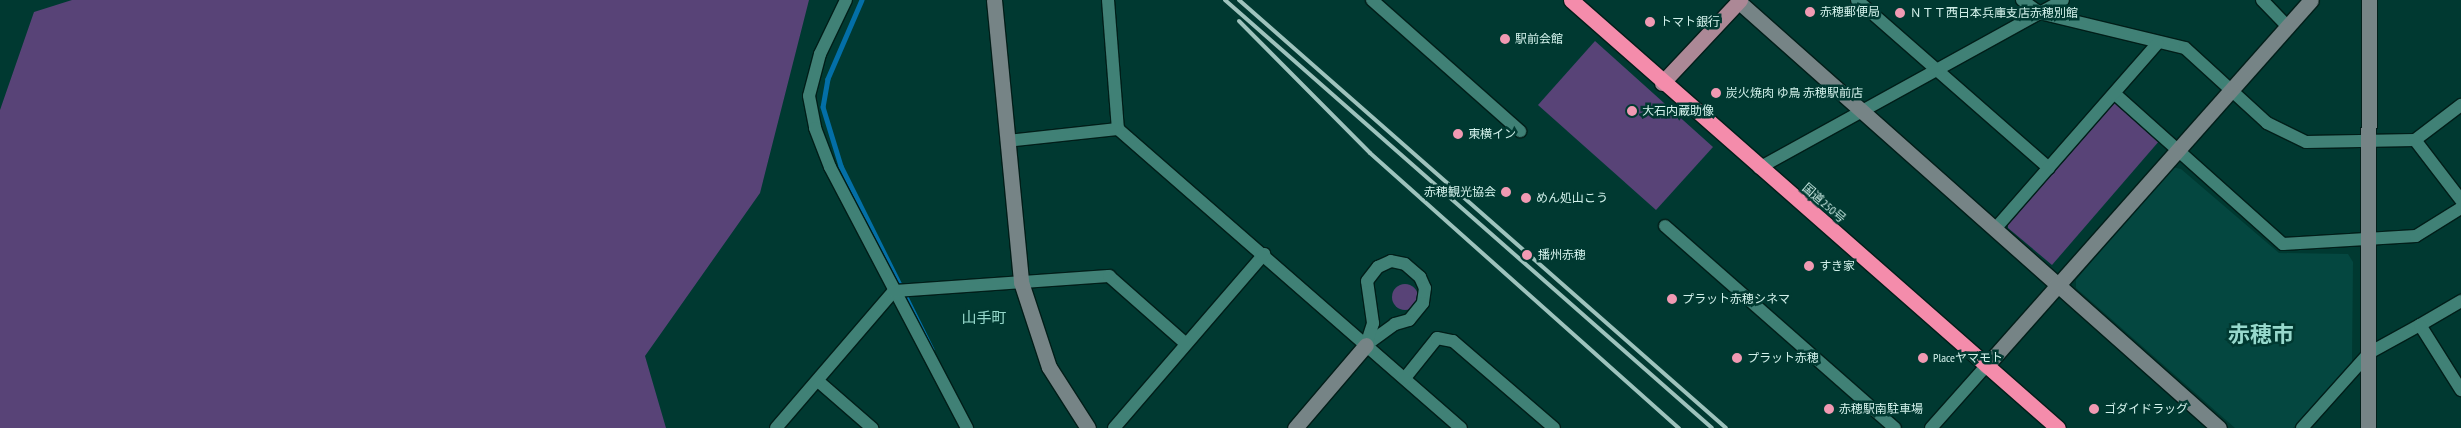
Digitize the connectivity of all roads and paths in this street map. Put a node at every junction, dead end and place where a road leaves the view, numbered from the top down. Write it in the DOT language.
graph roads {
  1 [pos="846,0"];
  2 [pos="994,0"];
  3 [pos="1108,0"];
  4 [pos="1372,0"];
  5 [pos="1738,0"];
  6 [pos="1857,0"];
  7 [pos="2022,0"];
  8 [pos="2063,0"];
  9 [pos="2262,0"];
  10 [pos="2311,0"];
  11 [pos="2369,0"];
  12 [pos="1578,3"];
  13 [pos="2040,13"];
  14 [pos="2287,26"];
  15 [pos="2158,43"];
  16 [pos="1938,70"];
  17 [pos="1662,83"];
  18 [pos="2232,89"];
  19 [pos="2115,94"];
  20 [pos="2461,105"];
  21 [pos="1862,111"];
  22 [pos="1118,128"];
  23 [pos="1520,131"];
  24 [pos="2415,140"];
  25 [pos="1007,141"];
  26 [pos="2369,144"];
  27 [pos="2177,151"];
  28 [pos="1759,168"];
  29 [pos="2049,168"];
  30 [pos="2461,200"];
  31 [pos="2461,208"];
  32 [pos="1666,226"];
  33 [pos="1994,230"];
  34 [pos="2367,240"];
  35 [pos="1264,254"];
  36 [pos="1021,282"];
  37 [pos="2058,285"];
  38 [pos="894,291"];
  39 [pos="2461,301"];
  40 [pos="2420,325"];
  41 [pos="1185,343"];
  42 [pos="1366,345"];
  43 [pos="2368,353"];
  44 [pos="1986,366"];
  45 [pos="1405,378"];
  46 [pos="818,381"];
  47 [pos="2461,390"];
  48 [pos="776,428"];
  49 [pos="872,428"];
  50 [pos="967,428"];
  51 [pos="1088,428"];
  52 [pos="1114,428"];
  53 [pos="1295,428"];
  54 [pos="1461,428"];
  55 [pos="1554,428"];
  56 [pos="1895,428"];
  57 [pos="1931,428"];
  58 [pos="2058,428"];
  59 [pos="2219,428"];
  60 [pos="2302,428"];
  61 [pos="2368,428"];
  1 -- 38 [label="street"];
  2 -- 25 [label="street"];
  3 -- 22 [label="street"];
  4 -- 23 [label="street"];
  5 -- 17 [label="main road"];
  5 -- 21 [label="street"];
  6 -- 16 [label="street"];
  7 -- 13 [label="street"];
  8 -- 13 [label="street"];
  9 -- 14 [label="street"];
  10 -- 14 [label="street"];
  11 -- 26 [label="street"];
  12 -- 17 [label="highway, 国道250号"];
  13 -- 15 [label="street"];
  13 -- 16 [label="street"];
  14 -- 18 [label="street"];
  15 -- 18 [label="street"];
  15 -- 19 [label="street"];
  16 -- 21 [label="street"];
  16 -- 29 [label="street"];
  17 -- 28 [label="highway, 国道250号"];
  18 -- 26 [label="street"];
  18 -- 27 [label="street"];
  19 -- 27 [label="street"];
  19 -- 29 [label="street"];
  20 -- 24 [label="street"];
  21 -- 28 [label="street"];
  21 -- 33 [label="street"];
  22 -- 25 [label="street"];
  22 -- 35 [label="street"];
  24 -- 26 [label="street"];
  24 -- 30 [label="street"];
  25 -- 36 [label="street"];
  26 -- 34 [label="street"];
  27 -- 34 [label="street"];
  27 -- 37 [label="street"];
  28 -- 44 [label="highway, 国道250号"];
  29 -- 33 [label="street"];
  31 -- 34 [label="street"];
  32 -- 56 [label="street"];
  33 -- 37 [label="street"];
  34 -- 43 [label="street"];
  35 -- 41 [label="street"];
  35 -- 42 [label="street"];
  36 -- 38 [label="street"];
  36 -- 41 [label="street"];
  36 -- 51 [label="street"];
  37 -- 44 [label="street"];
  37 -- 59 [label="street"];
  38 -- 46 [label="street"];
  38 -- 50 [label="street"];
  39 -- 40 [label="street"];
  40 -- 43 [label="street"];
  40 -- 47 [label="street"];
  41 -- 52 [label="street"];
  42 -- 42 [label="street"];
  42 -- 45 [label="street"];
  42 -- 53 [label="street"];
  43 -- 60 [label="street"];
  43 -- 61 [label="street"];
  44 -- 57 [label="street"];
  44 -- 58 [label="highway, 国道250号"];
  45 -- 54 [label="street"];
  45 -- 55 [label="street"];
  46 -- 48 [label="street"];
  46 -- 49 [label="street"];
}
